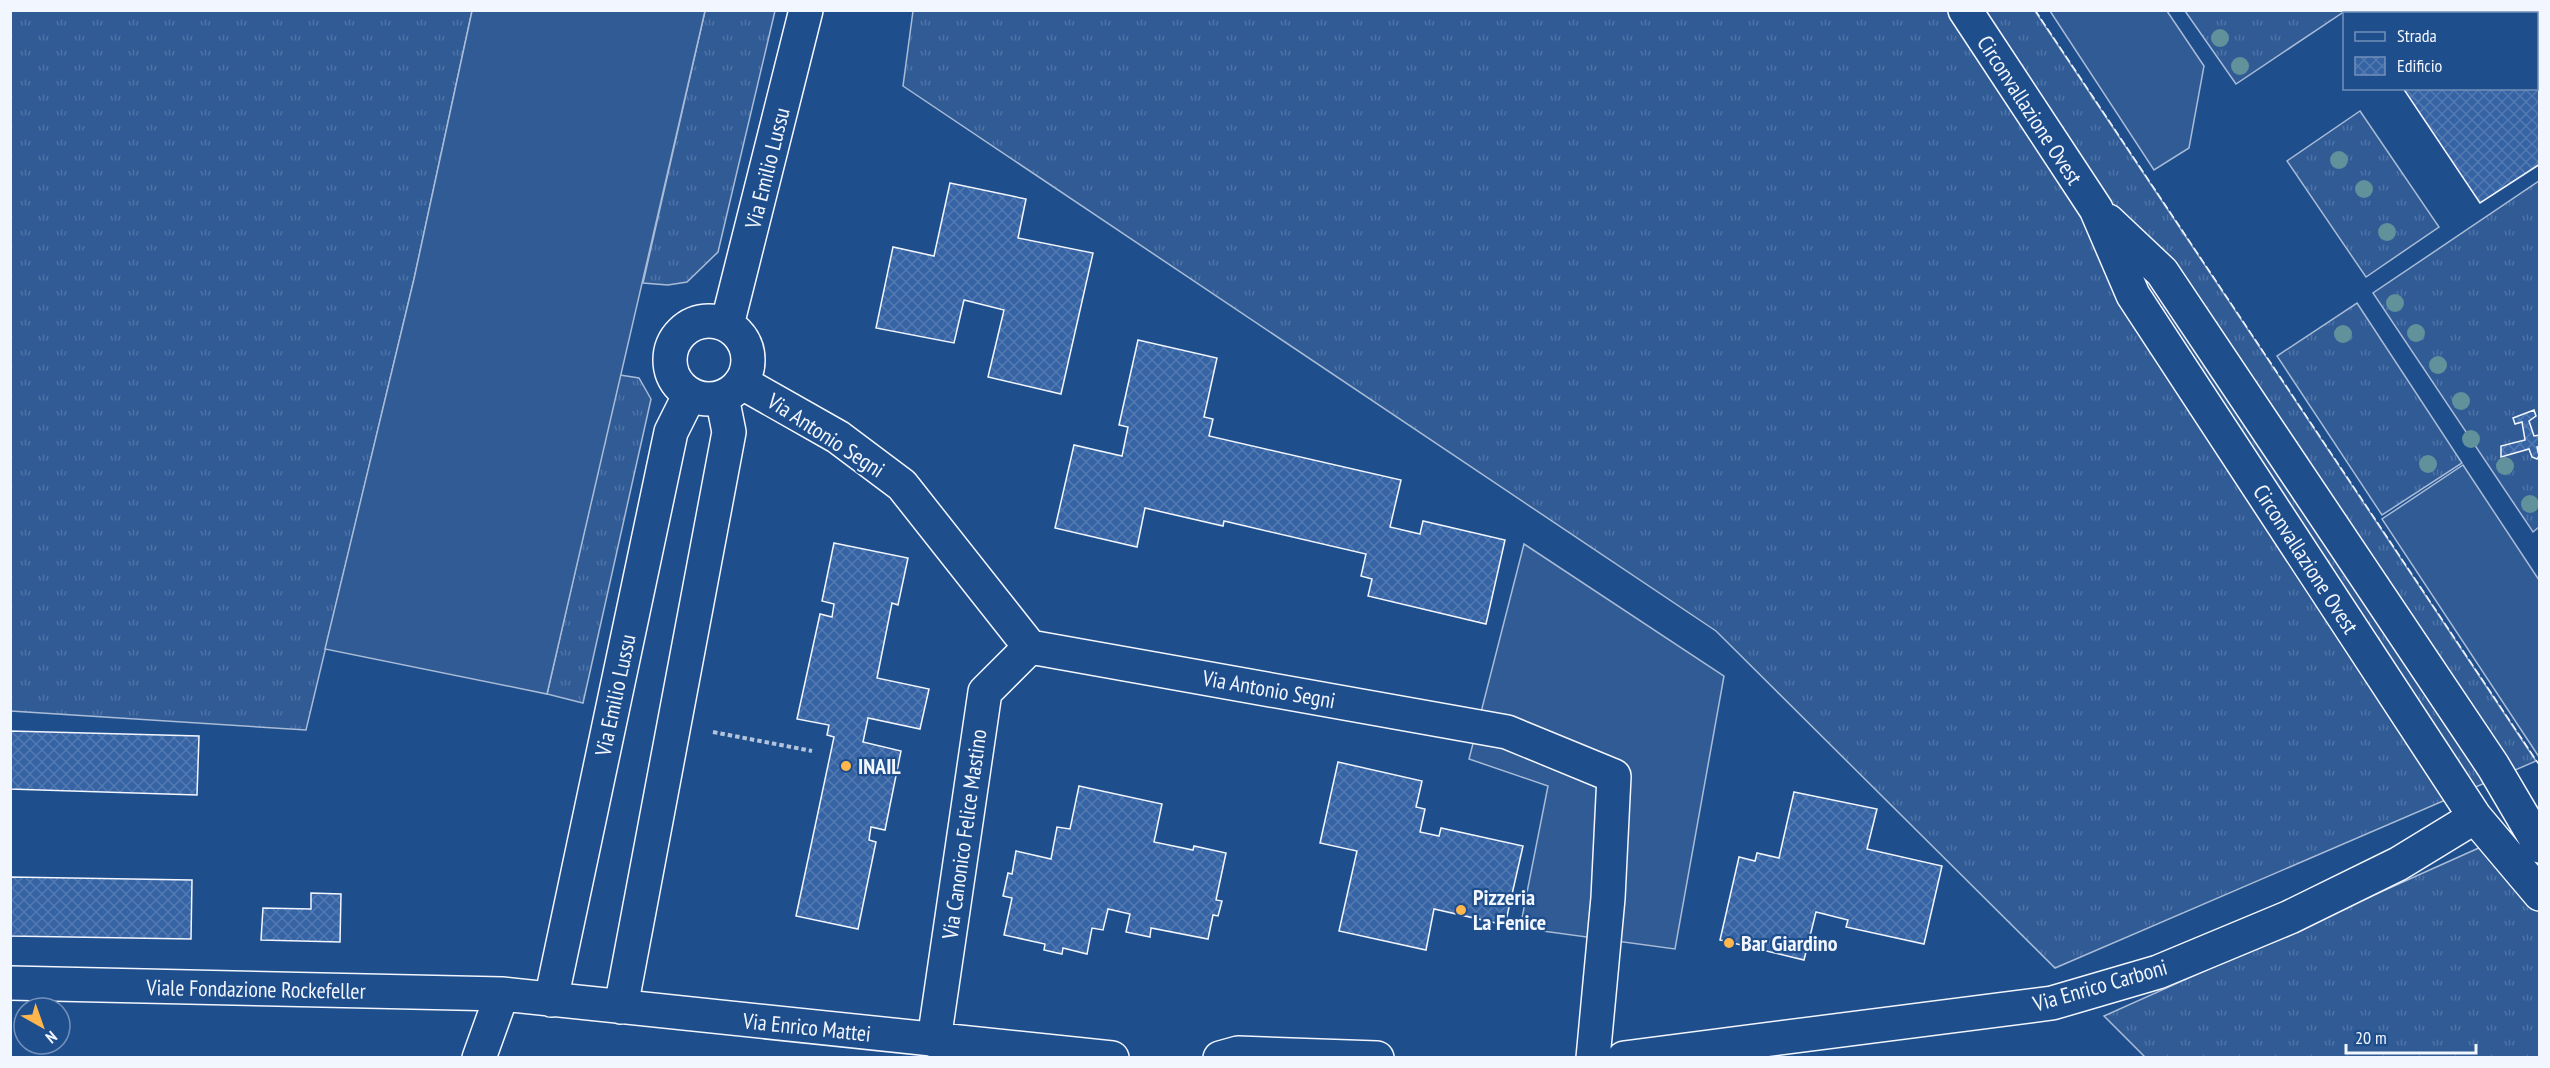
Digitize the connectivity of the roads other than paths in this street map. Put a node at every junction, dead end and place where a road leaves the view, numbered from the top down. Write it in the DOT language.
graph roads {
  1 [pos="806,10"];
  2 [pos="1965,10"];
  3 [pos="2096,209"];
  4 [pos="727,325"];
  5 [pos="732,390"];
  6 [pos="690,394"];
  7 [pos="1030,647"];
  8 [pos="2475,817"];
  9 [pos="2540,846"];
  10 [pos="2540,894"];
  11 [pos="10,983"];
  12 [pos="502,994"];
  13 [pos="550,1000"];
  14 [pos="621,1007"];
  15 [pos="934,1040"];
  16 [pos="1232,1056"];
  17 [pos="479,1058"];
  18 [pos="1112,1058"];
  19 [pos="1377,1058"];
  20 [pos="1593,1058"];
  21 [pos="1624,1058"];
  1 -- 4 [label="street, Via Emilio Lussu"];
  2 -- 3 [label="street, Circonvallazione Ovest"];
  3 -- 8 [label="street, Circonvallazione Ovest"];
  3 -- 9 [label="street, Circonvallazione Ovest"];
  4 -- 5 [label="street"];
  4 -- 6 [label="street"];
  5 -- 6 [label="street"];
  5 -- 7 [label="street, Via Antonio Segni"];
  5 -- 14 [label="street"];
  6 -- 13 [label="street, Via Emilio Lussu"];
  7 -- 15 [label="street, Via Canonico Felice Mastino"];
  7 -- 20 [label="street, Via Antonio Segni"];
  8 -- 10 [label="street, Circonvallazione Ovest"];
  8 -- 21 [label="street, Via Enrico Carboni"];
  11 -- 12 [label="street, Viale Fondazione Rockefeller"];
  12 -- 13 [label="street, Via Enrico Mattei"];
  12 -- 17 [label="street"];
  13 -- 14 [label="street, Via Enrico Mattei"];
  14 -- 15 [label="street, Via Enrico Mattei"];
  15 -- 18 [label="street, Via Enrico Mattei"];
  16 -- 19 [label="street"];
}
